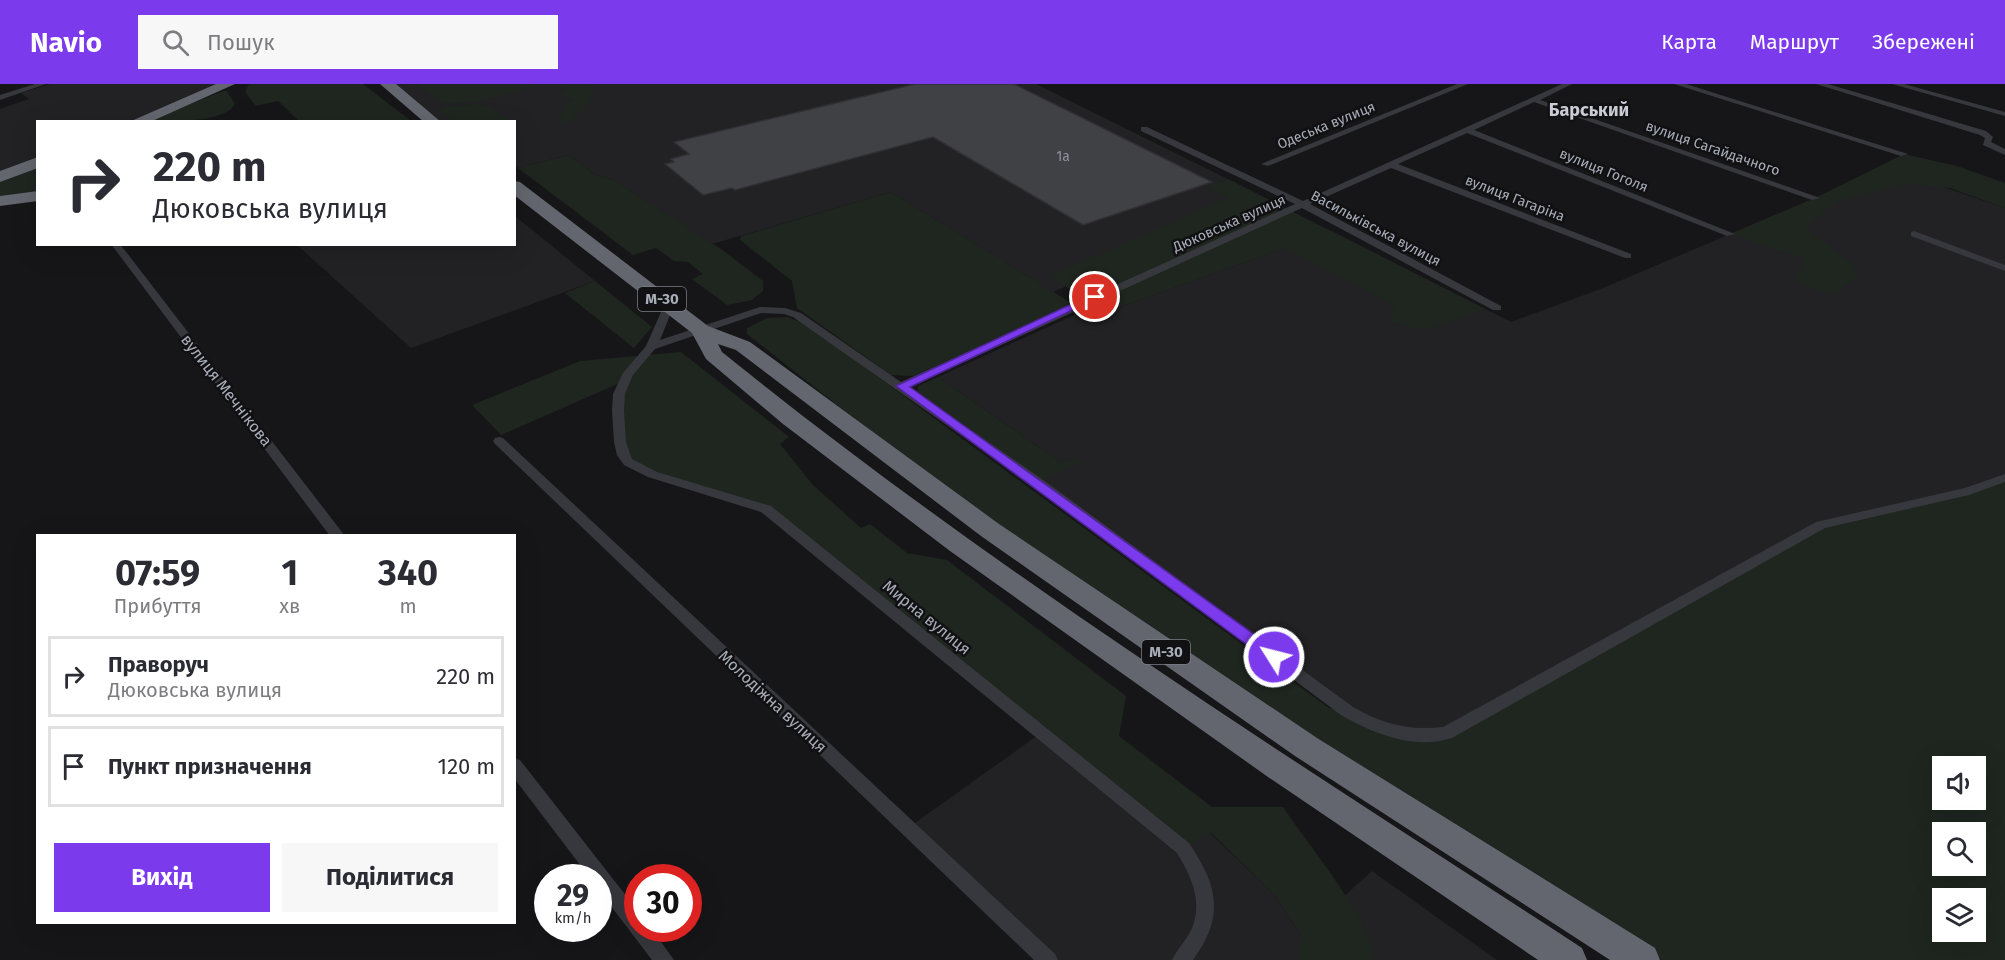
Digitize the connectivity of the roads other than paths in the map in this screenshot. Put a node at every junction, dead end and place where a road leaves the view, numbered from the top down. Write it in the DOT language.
graph roads {
  1 [pos="42,84"];
  2 [pos="228,84"];
  3 [pos="387,84"];
  4 [pos="1464,84"];
  5 [pos="1568,84"];
  6 [pos="1678,84"];
  7 [pos="1820,84"];
  8 [pos="1896,84"];
  9 [pos="0,98"];
  10 [pos="1534,100"];
  11 [pos="2005,114"];
  12 [pos="141,120"];
  13 [pos="432,120"];
  14 [pos="1144,129"];
  15 [pos="1468,130"];
  16 [pos="2005,152"];
  17 [pos="1904,154"];
  18 [pos="36,163"];
  19 [pos="1265,164"];
  20 [pos="1392,165"];
  21 [pos="0,177"];
  22 [pos="518,190"];
  23 [pos="33,197"];
  24 [pos="1815,198"];
  25 [pos="0,201"];
  26 [pos="1304,204"];
  27 [pos="1730,234"];
  28 [pos="1914,234"];
  29 [pos="117,246"];
  30 [pos="1628,256"];
  31 [pos="2005,268"];
  32 [pos="669,305"];
  33 [pos="1497,308"];
  34 [pos="701,330"];
  35 [pos="651,347"];
  36 [pos="902,386"];
  37 [pos="499,441"];
  38 [pos="2005,478"];
  39 [pos="336,534"];
  40 [pos="516,768"];
  41 [pos="624,909"];
  42 [pos="650,942"];
  43 [pos="664,960"];
  44 [pos="1048,960"];
  45 [pos="1182,960"];
  46 [pos="1569,960"];
  47 [pos="1642,960"];
  1 -- 9 [label="street"];
  2 -- 12 [label="highway"];
  3 -- 13 [label="highway"];
  4 -- 19 [label="street, Одеська вулиця"];
  5 -- 10 [label="street, Дюковська вулиця"];
  6 -- 17 [label="street"];
  7 -- 16 [label="street"];
  8 -- 11 [label="street"];
  10 -- 15 [label="street, Дюковська вулиця"];
  10 -- 24 [label="street, вулиця Сагайдачного"];
  14 -- 26 [label="street, Васильківська вулиця"];
  15 -- 20 [label="street, Дюковська вулиця"];
  15 -- 27 [label="street, вулиця Гоголя"];
  18 -- 21 [label="highway"];
  20 -- 26 [label="street, Дюковська вулиця"];
  20 -- 30 [label="street, вулиця Гагаріна"];
  22 -- 32 [label="highway, М-30"];
  23 -- 25 [label="highway"];
  26 -- 33 [label="street, Васильківська вулиця"];
  26 -- 36 [label="street, Дюковська вулиця"];
  28 -- 31 [label="street"];
  29 -- 39 [label="street, вулиця Мечнікова"];
  32 -- 34 [label="highway, М-30"];
  32 -- 35 [label="street"];
  34 -- 35 [label="street"];
  34 -- 36 [label="street"];
  34 -- 46 [label="highway, М-30"];
  34 -- 47 [label="highway, М-30"];
  35 -- 45 [label="street, Мирна вулиця"];
  36 -- 38 [label="street"];
  37 -- 44 [label="street, Молодіжна вулиця"];
  40 -- 41 [label="street"];
  42 -- 43 [label="street"];
}
